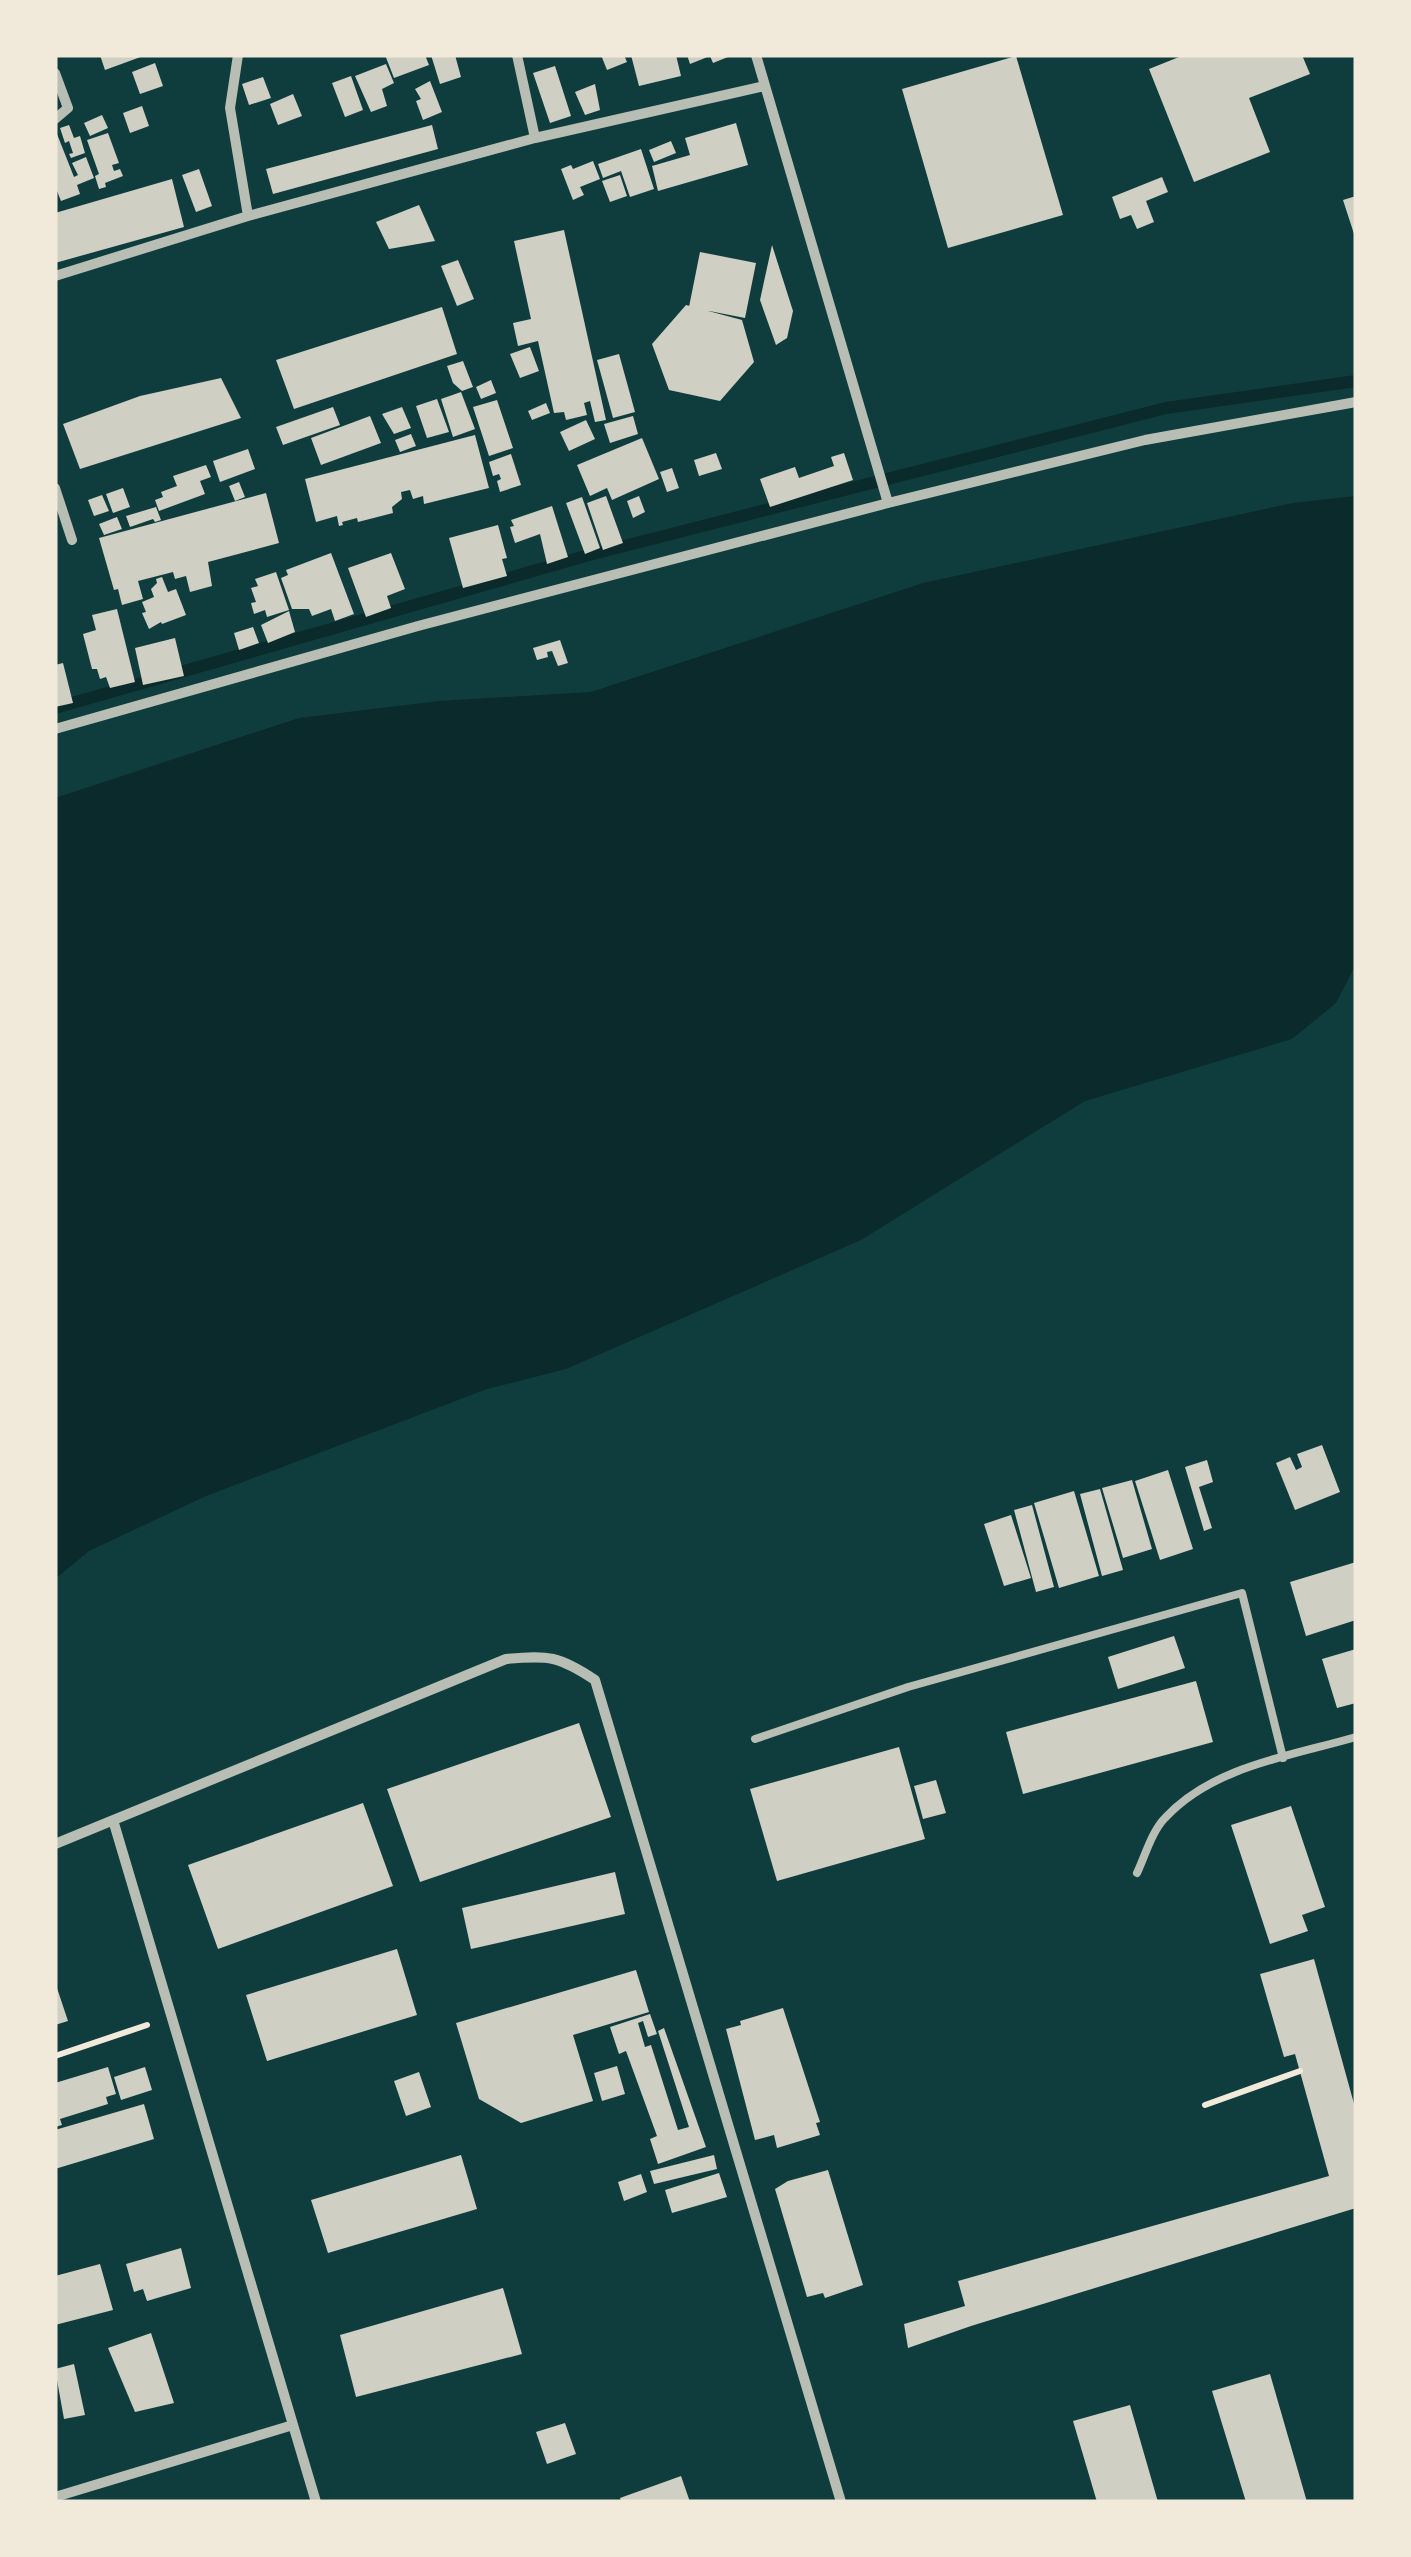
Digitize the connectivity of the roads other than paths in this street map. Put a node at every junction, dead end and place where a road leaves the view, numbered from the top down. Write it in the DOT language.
graph roads {
  1 [pos="238,55"];
  2 [pos="518,55"];
  3 [pos="760,56"];
  4 [pos="55,73"];
  5 [pos="765,86"];
  6 [pos="55,119"];
  7 [pos="535,138"];
  8 [pos="248,216"];
  9 [pos="55,276"];
  10 [pos="1356,402"];
  11 [pos="55,488"];
  12 [pos="888,504"];
  13 [pos="72,540"];
  14 [pos="55,729"];
  15 [pos="1356,1737"];
  16 [pos="755,1739"];
  17 [pos="1284,1758"];
  18 [pos="114,1820"];
  19 [pos="55,1844"];
  20 [pos="1137,1873"];
  21 [pos="293,2425"];
  22 [pos="55,2496"];
  23 [pos="316,2502"];
  24 [pos="842,2502"];
  1 -- 8 [label="street"];
  2 -- 7 [label="street"];
  3 -- 5 [label="street"];
  4 -- 6 [label="street"];
  5 -- 7 [label="street"];
  5 -- 12 [label="street"];
  7 -- 8 [label="street"];
  8 -- 9 [label="street"];
  10 -- 12 [label="street"];
  11 -- 13 [label="street"];
  12 -- 14 [label="street"];
  15 -- 17 [label="lane"];
  16 -- 17 [label="lane"];
  17 -- 20 [label="lane"];
  18 -- 19 [label="street"];
  18 -- 21 [label="street"];
  18 -- 24 [label="street"];
  21 -- 22 [label="street"];
  21 -- 23 [label="street"];
}
